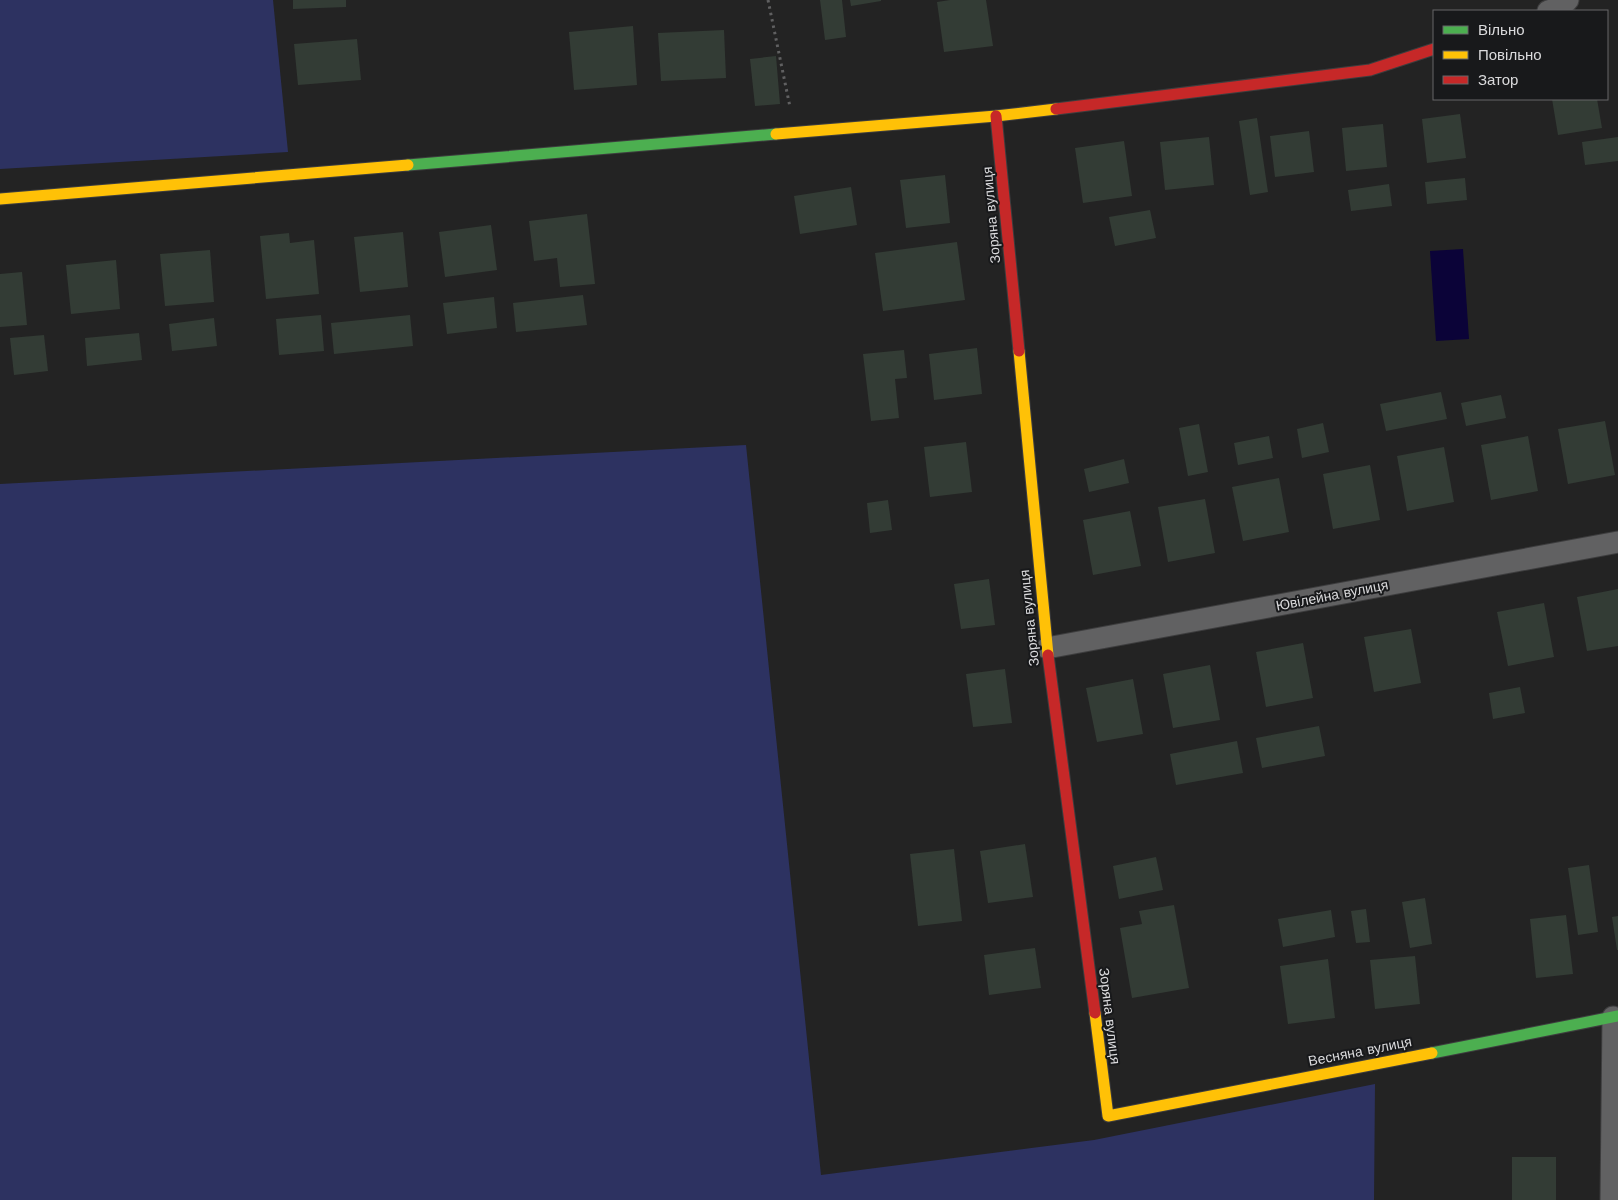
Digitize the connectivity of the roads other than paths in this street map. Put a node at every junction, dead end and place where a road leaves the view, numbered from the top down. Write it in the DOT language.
graph roads {
  1 [pos="1568,0"];
  2 [pos="1551,10"];
  3 [pos="1433,49"];
  4 [pos="996,116"];
  5 [pos="0,199"];
  6 [pos="1618,542"];
  7 [pos="1047,648"];
  8 [pos="1615,1017"];
  9 [pos="1108,1116"];
  10 [pos="1611,1200"];
  1 -- 2 [label="street"];
  3 -- 4 [label="street"];
  4 -- 5 [label="street"];
  4 -- 7 [label="street, Зоряна вулиця"];
  6 -- 7 [label="street, Ювілейна вулиця"];
  7 -- 9 [label="street, Зоряна вулиця"];
  8 -- 9 [label="street, Весняна вулиця"];
  8 -- 10 [label="street"];
}
